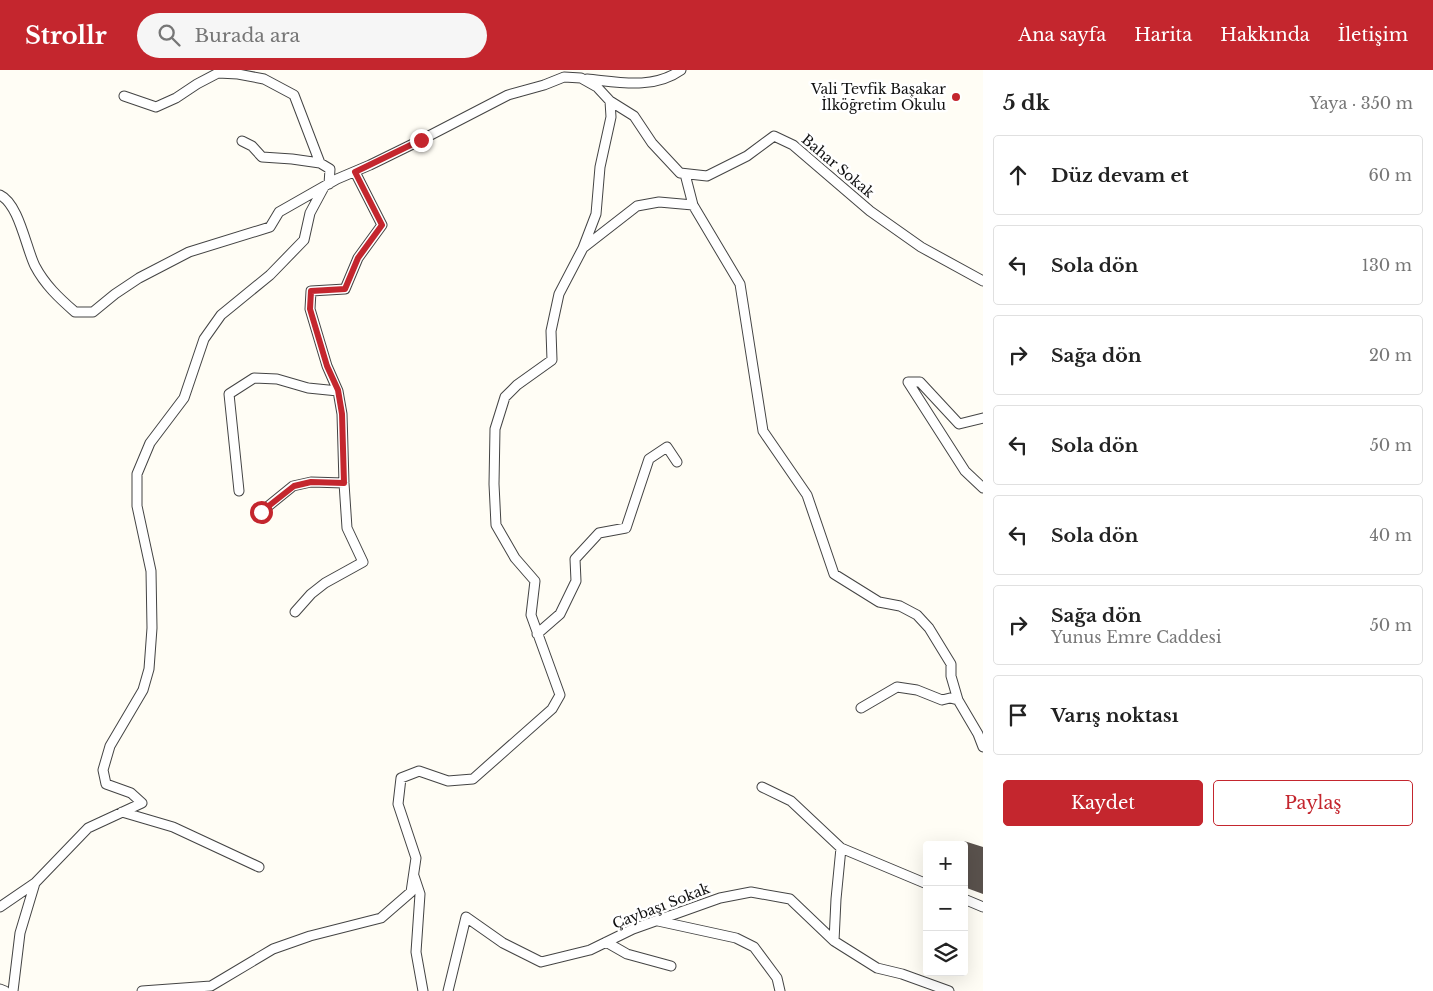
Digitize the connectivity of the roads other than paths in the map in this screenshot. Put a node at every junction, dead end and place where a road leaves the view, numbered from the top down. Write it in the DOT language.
graph roads {
  1 [pos="681,70"];
  2 [pos="562,73"];
  3 [pos="581,78"];
  4 [pos="124,96"];
  5 [pos="610,101"];
  6 [pos="242,141"];
  7 [pos="320,163"];
  8 [pos="355,172"];
  9 [pos="685,174"];
  10 [pos="327,185"];
  11 [pos="0,194"];
  12 [pos="692,205"];
  13 [pos="583,248"];
  14 [pos="983,281"];
  15 [pos="338,390"];
  16 [pos="983,418"];
  17 [pos="677,462"];
  18 [pos="344,483"];
  19 [pos="983,488"];
  20 [pos="239,492"];
  21 [pos="261,512"];
  22 [pos="295,612"];
  23 [pos="537,634"];
  24 [pos="958,700"];
  25 [pos="861,708"];
  26 [pos="983,746"];
  27 [pos="762,787"];
  28 [pos="122,812"];
  29 [pos="841,848"];
  30 [pos="259,866"];
  31 [pos="413,874"];
  32 [pos="923,882"];
  33 [pos="35,883"];
  34 [pos="968,901"];
  35 [pos="0,907"];
  36 [pos="983,907"];
  37 [pos="657,920"];
  38 [pos="834,941"];
  39 [pos="606,942"];
  40 [pos="671,966"];
  41 [pos="0,989"];
  42 [pos="5,991"];
  43 [pos="13,991"];
  44 [pos="142,991"];
  45 [pos="423,991"];
  46 [pos="448,991"];
  47 [pos="780,991"];
  48 [pos="950,991"];
  1 -- 3 [label="street"];
  2 -- 3 [label="street"];
  2 -- 8 [label="street"];
  3 -- 5 [label="street"];
  4 -- 7 [label="street"];
  5 -- 9 [label="street"];
  5 -- 13 [label="street"];
  6 -- 7 [label="street"];
  7 -- 10 [label="street"];
  8 -- 10 [label="street"];
  8 -- 15 [label="street"];
  9 -- 12 [label="street"];
  9 -- 14 [label="street, Bahar Sokak"];
  10 -- 11 [label="street"];
  10 -- 28 [label="street"];
  12 -- 13 [label="street"];
  12 -- 24 [label="street"];
  13 -- 23 [label="street"];
  15 -- 18 [label="street"];
  15 -- 20 [label="street"];
  16 -- 19 [label="street"];
  17 -- 23 [label="street"];
  18 -- 21 [label="street"];
  18 -- 22 [label="street"];
  23 -- 31 [label="street"];
  24 -- 25 [label="street"];
  24 -- 26 [label="street"];
  27 -- 29 [label="street"];
  28 -- 30 [label="street"];
  28 -- 33 [label="street"];
  29 -- 32 [label="street"];
  29 -- 38 [label="street"];
  31 -- 44 [label="street"];
  31 -- 45 [label="street"];
  33 -- 35 [label="street"];
  33 -- 43 [label="street"];
  34 -- 36 [label="street"];
  37 -- 38 [label="street, Çaybaşı Sokak"];
  37 -- 39 [label="street, Çaybaşı Sokak"];
  37 -- 47 [label="street"];
  38 -- 48 [label="street, Çaybaşı Sokak"];
  39 -- 40 [label="street"];
  39 -- 46 [label="street, Çaybaşı Sokak"];
  41 -- 42 [label="street"];
}
